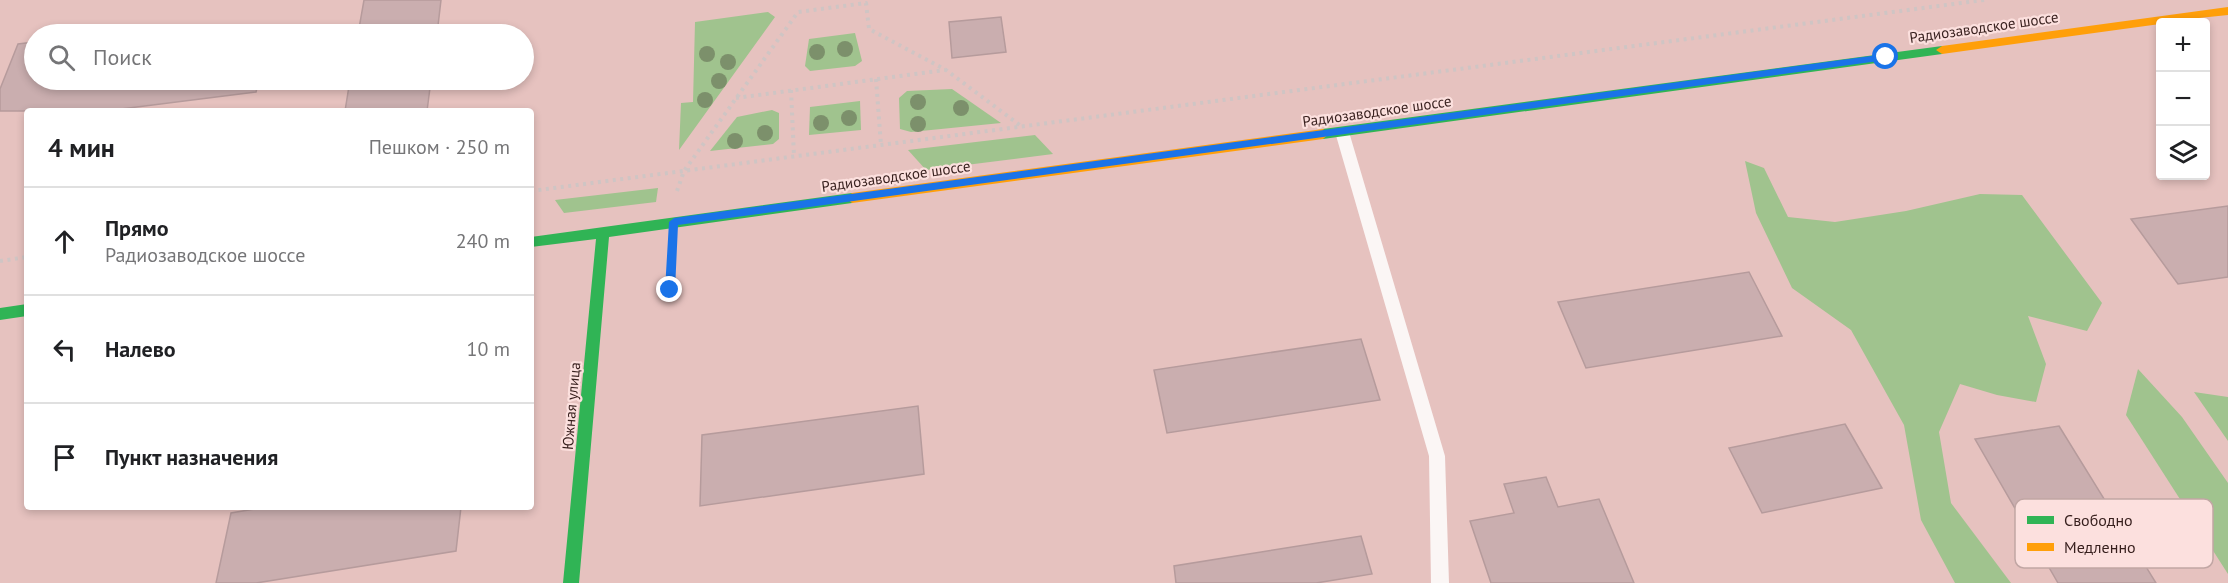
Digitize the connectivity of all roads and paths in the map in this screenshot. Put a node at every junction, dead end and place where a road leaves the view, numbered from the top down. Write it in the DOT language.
graph roads {
  1 [pos="1984,0"];
  2 [pos="2228,11"];
  3 [pos="946,70"];
  4 [pos="876,79"];
  5 [pos="791,90"];
  6 [pos="736,98"];
  7 [pos="1022,126"];
  8 [pos="1342,132"];
  9 [pos="881,145"];
  10 [pos="794,156"];
  11 [pos="684,171"];
  12 [pos="534,190"];
  13 [pos="674,222"];
  14 [pos="603,232"];
  15 [pos="534,242"];
  16 [pos="24,257"];
  17 [pos="0,261"];
  18 [pos="670,290"];
  19 [pos="24,310"];
  20 [pos="0,314"];
  21 [pos="571,583"];
  22 [pos="1440,583"];
  1 -- 7 [label="path"];
  2 -- 8 [label="street, Радиозаводское шоссе"];
  3 -- 4 [label="path"];
  3 -- 6 [label="path"];
  3 -- 7 [label="path"];
  4 -- 5 [label="path"];
  4 -- 9 [label="path"];
  5 -- 6 [label="path"];
  5 -- 10 [label="path"];
  6 -- 11 [label="path"];
  7 -- 9 [label="path"];
  8 -- 13 [label="street, Радиозаводское шоссе"];
  8 -- 22 [label="lane"];
  9 -- 10 [label="path"];
  10 -- 11 [label="path"];
  11 -- 12 [label="path"];
  11 -- 13 [label="path"];
  13 -- 14 [label="street, Радиозаводское шоссе"];
  13 -- 18 [label="path"];
  14 -- 15 [label="street, Радиозаводское шоссе"];
  14 -- 21 [label="street, Южная улица"];
  16 -- 17 [label="path"];
  19 -- 20 [label="street"];
}
